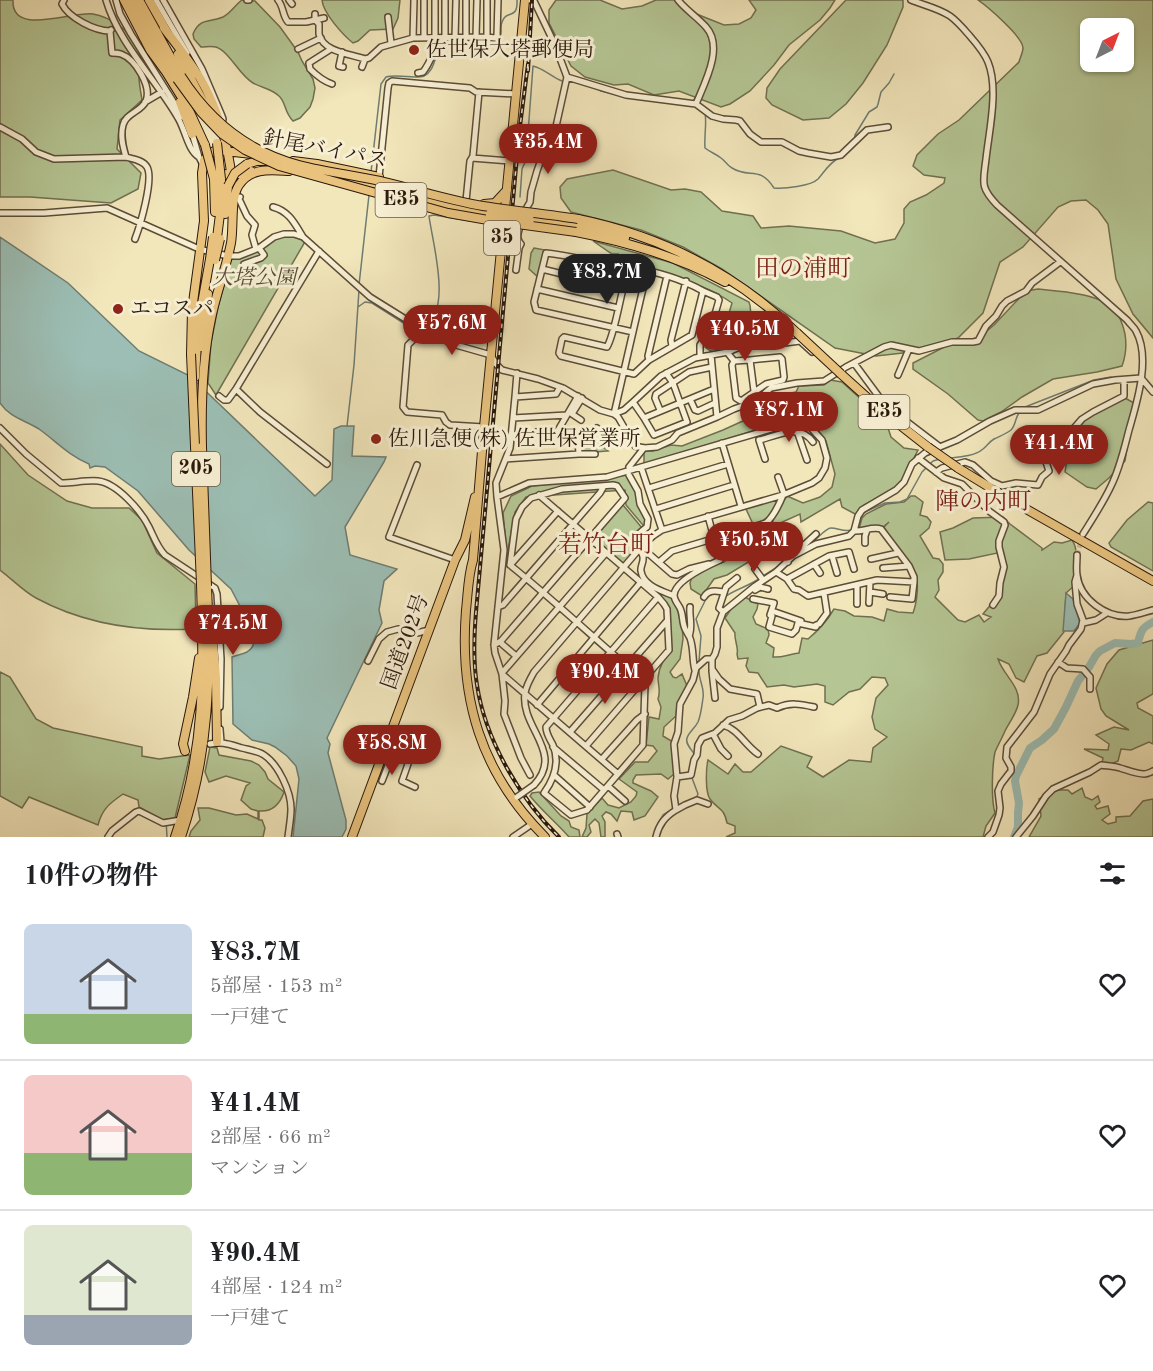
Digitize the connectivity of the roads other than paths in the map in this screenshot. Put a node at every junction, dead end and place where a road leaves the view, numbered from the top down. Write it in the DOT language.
graph roads {
  1 [pos="64,0"];
  2 [pos="106,0"];
  3 [pos="116,0"];
  4 [pos="124,0"];
  5 [pos="132,0"];
  6 [pos="139,0"];
  7 [pos="149,0"];
  8 [pos="156,0"];
  9 [pos="163,0"];
  10 [pos="414,0"];
  11 [pos="424,0"];
  12 [pos="435,0"];
  13 [pos="445,0"];
  14 [pos="456,0"];
  15 [pos="466,0"];
  16 [pos="477,0"];
  17 [pos="487,0"];
  18 [pos="498,0"];
  19 [pos="525,0"];
  20 [pos="534,0"];
  21 [pos="678,0"];
  22 [pos="911,0"];
  23 [pos="285,1"];
  24 [pos="315,17"];
  25 [pos="388,17"];
  26 [pos="324,18"];
  27 [pos="116,26"];
  28 [pos="164,28"];
  29 [pos="110,32"];
  30 [pos="476,37"];
  31 [pos="487,37"];
  32 [pos="321,38"];
  33 [pos="413,38"];
  34 [pos="424,38"];
  35 [pos="440,38"];
  36 [pos="455,38"];
  37 [pos="466,38"];
  38 [pos="180,41"];
  39 [pos="391,44"];
  40 [pos="298,49"];
  41 [pos="332,49"];
  42 [pos="150,50"];
  43 [pos="342,52"];
  44 [pos="185,56"];
  45 [pos="365,59"];
  46 [pos="340,66"];
  47 [pos="362,68"];
  48 [pos="418,73"];
  49 [pos="567,77"];
  50 [pos="179,78"];
  51 [pos="198,81"];
  52 [pos="332,84"];
  53 [pos="162,92"];
  54 [pos="479,92"];
  55 [pos="516,94"];
  56 [pos="145,102"];
  57 [pos="696,104"];
  58 [pos="0,127"];
  59 [pos="888,127"];
  60 [pos="222,129"];
  61 [pos="192,134"];
  62 [pos="235,139"];
  63 [pos="227,150"];
  64 [pos="245,153"];
  65 [pos="126,158"];
  66 [pos="472,158"];
  67 [pos="201,161"];
  68 [pos="510,161"];
  69 [pos="297,171"];
  70 [pos="232,175"];
  71 [pos="218,179"];
  72 [pos="373,182"];
  73 [pos="507,190"];
  74 [pos="237,196"];
  75 [pos="466,201"];
  76 [pos="484,204"];
  77 [pos="273,207"];
  78 [pos="0,213"];
  79 [pos="504,213"];
  80 [pos="487,214"];
  81 [pos="530,219"];
  82 [pos="141,223"];
  83 [pos="303,237"];
  84 [pos="217,238"];
  85 [pos="135,239"];
  86 [pos="502,239"];
  87 [pos="258,248"];
  88 [pos="200,249"];
  89 [pos="674,249"];
  90 [pos="319,251"];
  91 [pos="228,256"];
  92 [pos="1060,262"];
  93 [pos="244,264"];
  94 [pos="628,267"];
  95 [pos="542,269"];
  96 [pos="516,270"];
  97 [pos="648,271"];
  98 [pos="667,276"];
  99 [pos="686,281"];
  100 [pos="537,289"];
  101 [pos="623,289"];
  102 [pos="703,291"];
  103 [pos="751,298"];
  104 [pos="618,308"];
  105 [pos="613,327"];
  106 [pos="423,330"];
  107 [pos="633,332"];
  108 [pos="797,333"];
  109 [pos="672,346"];
  110 [pos="909,349"];
  111 [pos="727,352"];
  112 [pos="491,355"];
  113 [pos="711,355"];
  114 [pos="198,356"];
  115 [pos="700,357"];
  116 [pos="650,360"];
  117 [pos="750,360"];
  118 [pos="734,361"];
  119 [pos="854,363"];
  120 [pos="712,367"];
  121 [pos="625,371"];
  122 [pos="517,373"];
  123 [pos="666,373"];
  124 [pos="838,373"];
  125 [pos="898,375"];
  126 [pos="1141,378"];
  127 [pos="1124,380"];
  128 [pos="673,383"];
  129 [pos="560,387"];
  130 [pos="236,389"];
  131 [pos="714,389"];
  132 [pos="754,391"];
  133 [pos="1153,392"];
  134 [pos="219,396"];
  135 [pos="515,397"];
  136 [pos="580,397"];
  137 [pos="690,399"];
  138 [pos="633,402"];
  139 [pos="680,403"];
  140 [pos="716,403"];
  141 [pos="660,410"];
  142 [pos="614,414"];
  143 [pos="567,415"];
  144 [pos="717,417"];
  145 [pos="513,418"];
  146 [pos="644,418"];
  147 [pos="581,420"];
  148 [pos="798,423"];
  149 [pos="484,427"];
  150 [pos="0,428"];
  151 [pos="598,430"];
  152 [pos="797,431"];
  153 [pos="556,432"];
  154 [pos="757,432"];
  155 [pos="511,435"];
  156 [pos="628,435"];
  157 [pos="759,440"];
  158 [pos="813,442"];
  159 [pos="722,443"];
  160 [pos="198,447"];
  161 [pos="940,447"];
  162 [pos="644,448"];
  163 [pos="579,454"];
  164 [pos="595,454"];
  165 [pos="918,458"];
  166 [pos="506,459"];
  167 [pos="765,459"];
  168 [pos="807,460"];
  169 [pos="327,464"];
  170 [pos="728,464"];
  171 [pos="417,465"];
  172 [pos="629,467"];
  173 [pos="641,467"];
  174 [pos="936,472"];
  175 [pos="629,475"];
  176 [pos="479,477"];
  177 [pos="778,477"];
  178 [pos="734,485"];
  179 [pos="604,486"];
  180 [pos="649,488"];
  181 [pos="539,495"];
  182 [pos="783,495"];
  183 [pos="497,497"];
  184 [pos="478,503"];
  185 [pos="741,506"];
  186 [pos="656,509"];
  187 [pos="558,511"];
  188 [pos="708,516"];
  189 [pos="469,521"];
  190 [pos="573,525"];
  191 [pos="855,530"];
  192 [pos="867,530"];
  193 [pos="662,531"];
  194 [pos="816,534"];
  195 [pos="1083,534"];
  196 [pos="590,538"];
  197 [pos="469,539"];
  198 [pos="714,539"];
  199 [pos="865,543"];
  200 [pos="640,548"];
  201 [pos="606,553"];
  202 [pos="898,553"];
  203 [pos="1077,555"];
  204 [pos="832,556"];
  205 [pos="457,558"];
  206 [pos="468,559"];
  207 [pos="871,559"];
  208 [pos="659,562"];
  209 [pos="788,562"];
  210 [pos="711,564"];
  211 [pos="814,564"];
  212 [pos="510,565"];
  213 [pos="909,566"];
  214 [pos="623,568"];
  215 [pos="883,568"];
  216 [pos="755,569"];
  217 [pos="854,569"];
  218 [pos="470,570"];
  219 [pos="776,572"];
  220 [pos="820,573"];
  221 [pos="837,573"];
  222 [pos="1077,574"];
  223 [pos="737,578"];
  224 [pos="527,579"];
  225 [pos="787,579"];
  226 [pos="763,580"];
  227 [pos="1153,581"];
  228 [pos="869,582"];
  229 [pos="914,582"];
  230 [pos="640,583"];
  231 [pos="857,585"];
  232 [pos="768,589"];
  233 [pos="870,592"];
  234 [pos="543,593"];
  235 [pos="824,593"];
  236 [pos="724,594"];
  237 [pos="883,594"];
  238 [pos="744,595"];
  239 [pos="674,596"];
  240 [pos="658,597"];
  241 [pos="704,597"];
  242 [pos="890,597"];
  243 [pos="753,599"];
  244 [pos="857,604"];
  245 [pos="993,605"];
  246 [pos="498,607"];
  247 [pos="558,607"];
  248 [pos="690,607"];
  249 [pos="1153,610"];
  250 [pos="723,612"];
  251 [pos="775,612"];
  252 [pos="1107,613"];
  253 [pos="205,614"];
  254 [pos="667,621"];
  255 [pos="577,623"];
  256 [pos="1083,623"];
  257 [pos="817,625"];
  258 [pos="429,630"];
  259 [pos="689,636"];
  260 [pos="594,638"];
  261 [pos="502,644"];
  262 [pos="494,645"];
  263 [pos="610,652"];
  264 [pos="516,656"];
  265 [pos="712,659"];
  266 [pos="368,661"];
  267 [pos="1058,662"];
  268 [pos="626,666"];
  269 [pos="696,669"];
  270 [pos="712,669"];
  271 [pos="502,674"];
  272 [pos="643,680"];
  273 [pos="1090,689"];
  274 [pos="525,694"];
  275 [pos="715,698"];
  276 [pos="537,705"];
  277 [pos="760,707"];
  278 [pos="814,707"];
  279 [pos="645,714"];
  280 [pos="553,718"];
  281 [pos="723,725"];
  282 [pos="570,732"];
  283 [pos="713,734"];
  284 [pos="216,743"];
  285 [pos="389,743"];
  286 [pos="586,746"];
  287 [pos="553,747"];
  288 [pos="188,751"];
  289 [pos="758,754"];
  290 [pos="728,756"];
  291 [pos="602,759"];
  292 [pos="1153,771"];
  293 [pos="618,774"];
  294 [pos="530,775"];
  295 [pos="554,775"];
  296 [pos="677,777"];
  297 [pos="382,781"];
  298 [pos="415,787"];
  299 [pos="606,788"];
  300 [pos="515,798"];
  301 [pos="625,801"];
  302 [pos="708,804"];
  303 [pos="590,807"];
  304 [pos="676,810"];
  305 [pos="181,820"];
  306 [pos="532,824"];
  307 [pos="179,834"];
  308 [pos="108,837"];
  309 [pos="288,837"];
  310 [pos="352,837"];
  311 [pos="513,837"];
  312 [pos="545,837"];
  313 [pos="656,837"];
  314 [pos="988,837"];
  315 [pos="1016,837"];
  1 -- 29 [label="street"];
  2 -- 27 [label="street"];
  3 -- 61 [label="street"];
  4 -- 42 [label="highway"];
  5 -- 50 [label="highway, E35"];
  6 -- 50 [label="highway, E35"];
  7 -- 28 [label="highway"];
  8 -- 38 [label="street"];
  9 -- 60 [label="street"];
  10 -- 33 [label="street"];
  11 -- 34 [label="street"];
  12 -- 35 [label="street"];
  13 -- 35 [label="street"];
  14 -- 36 [label="street"];
  15 -- 37 [label="street"];
  16 -- 30 [label="street"];
  17 -- 31 [label="street"];
  18 -- 31 [label="street"];
  19 -- 55 [label="highway, 35"];
  20 -- 49 [label="street"];
  21 -- 57 [label="street"];
  22 -- 92 [label="street"];
  23 -- 24 [label="street"];
  24 -- 26 [label="street"];
  24 -- 32 [label="street"];
  25 -- 39 [label="street"];
  27 -- 29 [label="street"];
  27 -- 53 [label="street"];
  28 -- 44 [label="highway"];
  28 -- 51 [label="highway"];
  29 -- 56 [label="street"];
  30 -- 31 [label="street"];
  30 -- 37 [label="street"];
  32 -- 40 [label="street"];
  32 -- 41 [label="street"];
  33 -- 34 [label="street"];
  33 -- 39 [label="street"];
  34 -- 35 [label="street"];
  35 -- 36 [label="street"];
  35 -- 48 [label="street"];
  36 -- 37 [label="street"];
  38 -- 44 [label="highway"];
  38 -- 51 [label="street"];
  39 -- 45 [label="street"];
  41 -- 43 [label="street"];
  41 -- 52 [label="street"];
  42 -- 61 [label="highway"];
  42 -- 71 [label="highway, bridge"];
  43 -- 45 [label="street"];
  43 -- 46 [label="street"];
  44 -- 51 [label="highway"];
  45 -- 47 [label="street"];
  49 -- 57 [label="street"];
  49 -- 96 [label="street"];
  50 -- 62 [label="highway, E35, bridge"];
  51 -- 60 [label="highway"];
  51 -- 71 [label="highway, bridge"];
  53 -- 56 [label="street"];
  53 -- 67 [label="street"];
  54 -- 55 [label="street"];
  54 -- 66 [label="street"];
  54 -- 72 [label="street"];
  55 -- 68 [label="highway, 35"];
  56 -- 65 [label="street"];
  57 -- 59 [label="street"];
  58 -- 65 [label="street"];
  60 -- 63 [label="highway"];
  60 -- 64 [label="highway"];
  61 -- 67 [label="street"];
  62 -- 89 [label="highway, E35, bridge"];
  62 -- 103 [label="highway, E35, bridge"];
  63 -- 64 [label="highway, 針尾バイパス"];
  63 -- 67 [label="highway"];
  63 -- 70 [label="highway"];
  64 -- 72 [label="highway, 針尾バイパス"];
  65 -- 82 [label="street"];
  66 -- 68 [label="street"];
  66 -- 75 [label="street"];
  67 -- 70 [label="highway"];
  67 -- 88 [label="highway, 205"];
  68 -- 73 [label="highway, 35"];
  69 -- 70 [label="highway"];
  69 -- 72 [label="highway, 針尾バイパス"];
  69 -- 74 [label="highway, 針尾バイパス"];
  70 -- 74 [label="highway"];
  71 -- 84 [label="highway"];
  72 -- 75 [label="highway, 針尾バイパス"];
  72 -- 80 [label="highway"];
  72 -- 80 [label="highway"];
  72 -- 84 [label="highway, bridge"];
  73 -- 76 [label="highway"];
  73 -- 79 [label="highway, 35"];
  74 -- 87 [label="street"];
  74 -- 91 [label="highway, 205"];
  75 -- 76 [label="highway, 針尾バイパス"];
  76 -- 79 [label="highway, 針尾バイパス"];
  77 -- 83 [label="street"];
  78 -- 82 [label="street"];
  79 -- 80 [label="highway"];
  79 -- 86 [label="highway, 35"];
  80 -- 81 [label="highway, bridge"];
  80 -- 86 [label="highway"];
  81 -- 89 [label="highway"];
  81 -- 103 [label="highway"];
  82 -- 85 [label="street"];
  82 -- 88 [label="street"];
  83 -- 87 [label="street"];
  83 -- 90 [label="street"];
  84 -- 114 [label="highway, bridge"];
  86 -- 112 [label="highway, 35"];
  87 -- 91 [label="street"];
  87 -- 93 [label="street"];
  88 -- 91 [label="street"];
  88 -- 114 [label="highway, 205"];
  89 -- 108 [label="highway, E35"];
  90 -- 106 [label="street"];
  90 -- 130 [label="street"];
  91 -- 114 [label="highway, 205"];
  92 -- 110 [label="street"];
  92 -- 126 [label="street"];
  94 -- 95 [label="street"];
  94 -- 97 [label="street"];
  94 -- 101 [label="street"];
  95 -- 100 [label="street"];
  95 -- 101 [label="street"];
  97 -- 98 [label="street"];
  97 -- 107 [label="street"];
  98 -- 99 [label="street"];
  98 -- 116 [label="street"];
  99 -- 102 [label="street"];
  99 -- 109 [label="street"];
  100 -- 104 [label="street"];
  100 -- 105 [label="street"];
  101 -- 104 [label="street"];
  102 -- 109 [label="street"];
  102 -- 115 [label="street"];
  103 -- 108 [label="highway, E35"];
  104 -- 105 [label="street"];
  105 -- 107 [label="street"];
  105 -- 121 [label="street"];
  106 -- 112 [label="street"];
  106 -- 149 [label="street"];
  107 -- 121 [label="street"];
  108 -- 124 [label="highway, E35, bridge"];
  109 -- 116 [label="street"];
  110 -- 119 [label="street"];
  110 -- 125 [label="street"];
  111 -- 113 [label="street"];
  111 -- 118 [label="street"];
  111 -- 124 [label="street"];
  112 -- 122 [label="street"];
  112 -- 149 [label="highway, 35"];
  113 -- 115 [label="street"];
  113 -- 120 [label="street"];
  114 -- 160 [label="highway, 205, bridge"];
  114 -- 160 [label="highway, 205"];
  115 -- 123 [label="street"];
  116 -- 121 [label="street"];
  117 -- 118 [label="street"];
  117 -- 132 [label="street"];
  117 -- 132 [label="street"];
  118 -- 132 [label="street"];
  119 -- 124 [label="street"];
  119 -- 161 [label="street"];
  120 -- 128 [label="street"];
  120 -- 131 [label="street"];
  121 -- 142 [label="street"];
  122 -- 129 [label="street"];
  122 -- 135 [label="street"];
  123 -- 128 [label="street"];
  123 -- 138 [label="street"];
  124 -- 144 [label="street"];
  124 -- 227 [label="highway, E35, bridge"];
  126 -- 127 [label="street"];
  126 -- 133 [label="street"];
  126 -- 195 [label="street"];
  127 -- 161 [label="street"];
  127 -- 174 [label="street"];
  128 -- 139 [label="street"];
  128 -- 141 [label="street"];
  129 -- 135 [label="street"];
  129 -- 136 [label="street"];
  130 -- 134 [label="street"];
  130 -- 169 [label="street"];
  131 -- 137 [label="street"];
  131 -- 140 [label="street"];
  135 -- 145 [label="street"];
  136 -- 142 [label="street"];
  136 -- 143 [label="street"];
  136 -- 147 [label="street"];
  137 -- 139 [label="street"];
  137 -- 140 [label="street"];
  138 -- 142 [label="street"];
  138 -- 146 [label="street"];
  139 -- 141 [label="street"];
  139 -- 146 [label="street"];
  140 -- 144 [label="street"];
  141 -- 146 [label="street"];
  142 -- 156 [label="street"];
  143 -- 145 [label="street"];
  143 -- 153 [label="street"];
  144 -- 162 [label="street"];
  145 -- 155 [label="street"];
  148 -- 152 [label="street"];
  148 -- 154 [label="street"];
  148 -- 182 [label="street"];
  149 -- 176 [label="highway, 35"];
  150 -- 284 [label="street"];
  151 -- 156 [label="street"];
  152 -- 157 [label="street"];
  152 -- 158 [label="street"];
  152 -- 168 [label="street"];
  153 -- 155 [label="street"];
  153 -- 163 [label="street"];
  154 -- 157 [label="street"];
  154 -- 159 [label="street"];
  155 -- 166 [label="street"];
  156 -- 162 [label="street"];
  157 -- 167 [label="street"];
  159 -- 170 [label="street"];
  159 -- 173 [label="street"];
  160 -- 253 [label="highway, 205, bridge"];
  161 -- 165 [label="street"];
  162 -- 172 [label="street"];
  163 -- 164 [label="street"];
  163 -- 166 [label="street"];
  165 -- 174 [label="street"];
  165 -- 191 [label="street"];
  166 -- 183 [label="street"];
  170 -- 178 [label="street"];
  170 -- 180 [label="street"];
  171 -- 205 [label="street"];
  173 -- 180 [label="street"];
  173 -- 183 [label="street"];
  174 -- 245 [label="street"];
  175 -- 200 [label="street"];
  176 -- 184 [label="highway, 35"];
  176 -- 189 [label="highway, 35"];
  177 -- 182 [label="street"];
  178 -- 185 [label="street"];
  178 -- 186 [label="street"];
  179 -- 181 [label="street"];
  179 -- 190 [label="street"];
  179 -- 196 [label="street"];
  180 -- 186 [label="street"];
  181 -- 187 [label="street"];
  181 -- 212 [label="street"];
  182 -- 185 [label="street"];
  182 -- 198 [label="street"];
  183 -- 246 [label="street"];
  184 -- 197 [label="highway, 国道202号"];
  184 -- 218 [label="highway, 35"];
  185 -- 188 [label="street"];
  186 -- 193 [label="street"];
  187 -- 190 [label="street"];
  187 -- 212 [label="street"];
  188 -- 193 [label="street"];
  188 -- 198 [label="street"];
  189 -- 197 [label="highway, 35"];
  189 -- 205 [label="highway, 国道202号"];
  190 -- 196 [label="street"];
  190 -- 224 [label="street"];
  191 -- 192 [label="street"];
  191 -- 209 [label="street"];
  192 -- 199 [label="street"];
  192 -- 202 [label="street"];
  193 -- 200 [label="street"];
  194 -- 209 [label="street"];
  196 -- 201 [label="street"];
  196 -- 234 [label="street"];
  197 -- 205 [label="highway, 国道202号"];
  197 -- 206 [label="highway, 35"];
  198 -- 208 [label="street"];
  198 -- 210 [label="street"];
  200 -- 208 [label="street"];
  200 -- 214 [label="street"];
  200 -- 239 [label="street"];
  201 -- 214 [label="street"];
  201 -- 247 [label="street"];
  202 -- 207 [label="street"];
  202 -- 213 [label="street"];
  203 -- 222 [label="street"];
  204 -- 211 [label="street"];
  204 -- 217 [label="street"];
  204 -- 221 [label="street"];
  205 -- 206 [label="highway"];
  205 -- 258 [label="highway, 国道202号"];
  206 -- 218 [label="highway, 35"];
  208 -- 210 [label="street"];
  209 -- 219 [label="street"];
  210 -- 239 [label="street"];
  211 -- 220 [label="street"];
  211 -- 225 [label="street"];
  212 -- 224 [label="street"];
  213 -- 215 [label="street"];
  213 -- 229 [label="street"];
  214 -- 230 [label="street"];
  214 -- 255 [label="street"];
  216 -- 226 [label="street"];
  218 -- 300 [label="highway, 35"];
  219 -- 225 [label="street"];
  219 -- 226 [label="street"];
  222 -- 252 [label="street"];
  222 -- 256 [label="street"];
  223 -- 236 [label="street"];
  224 -- 234 [label="street"];
  224 -- 246 [label="street"];
  225 -- 235 [label="street"];
  226 -- 238 [label="street"];
  228 -- 229 [label="street"];
  228 -- 231 [label="street"];
  228 -- 233 [label="street"];
  228 -- 233 [label="street"];
  229 -- 242 [label="street"];
  230 -- 240 [label="street"];
  230 -- 260 [label="street"];
  231 -- 235 [label="street"];
  231 -- 244 [label="street"];
  232 -- 238 [label="street"];
  233 -- 237 [label="street"];
  234 -- 247 [label="street"];
  234 -- 262 [label="street"];
  235 -- 257 [label="street"];
  236 -- 241 [label="street"];
  236 -- 250 [label="street"];
  238 -- 250 [label="street"];
  239 -- 259 [label="street"];
  240 -- 254 [label="street"];
  240 -- 263 [label="street"];
  243 -- 257 [label="street"];
  246 -- 262 [label="street"];
  247 -- 255 [label="street"];
  247 -- 264 [label="street"];
  248 -- 259 [label="street"];
  249 -- 252 [label="street"];
  250 -- 265 [label="street"];
  251 -- 257 [label="street"];
  252 -- 256 [label="street"];
  253 -- 284 [label="highway"];
  253 -- 288 [label="highway"];
  253 -- 305 [label="highway, 205"];
  253 -- 307 [label="highway, 205"];
  254 -- 268 [label="street"];
  254 -- 272 [label="street"];
  255 -- 260 [label="street"];
  255 -- 274 [label="street"];
  256 -- 267 [label="street"];
  258 -- 266 [label="street"];
  258 -- 285 [label="highway, 国道202号"];
  259 -- 269 [label="street"];
  260 -- 263 [label="street"];
  260 -- 276 [label="street"];
  261 -- 264 [label="street"];
  262 -- 271 [label="street"];
  263 -- 268 [label="street"];
  263 -- 280 [label="street"];
  264 -- 271 [label="street"];
  265 -- 269 [label="street"];
  265 -- 270 [label="street"];
  267 -- 273 [label="street"];
  267 -- 314 [label="street"];
  268 -- 272 [label="street"];
  268 -- 282 [label="street"];
  269 -- 296 [label="street"];
  270 -- 275 [label="street"];
  270 -- 277 [label="street"];
  271 -- 274 [label="street"];
  271 -- 294 [label="street"];
  272 -- 279 [label="street"];
  272 -- 286 [label="street"];
  274 -- 276 [label="street"];
  274 -- 300 [label="street, bridge"];
  276 -- 280 [label="street"];
  277 -- 278 [label="street"];
  277 -- 281 [label="street"];
  279 -- 291 [label="street"];
  279 -- 293 [label="street"];
  280 -- 282 [label="street"];
  280 -- 287 [label="street"];
  281 -- 283 [label="street"];
  281 -- 289 [label="street"];
  282 -- 286 [label="street"];
  283 -- 290 [label="street"];
  283 -- 296 [label="street"];
  284 -- 309 [label="street"];
  285 -- 297 [label="street"];
  285 -- 298 [label="street"];
  285 -- 310 [label="highway, 国道202号"];
  286 -- 291 [label="street"];
  287 -- 295 [label="street"];
  287 -- 299 [label="street"];
  291 -- 293 [label="street"];
  292 -- 315 [label="street"];
  293 -- 299 [label="street"];
  295 -- 303 [label="street"];
  295 -- 303 [label="street"];
  296 -- 304 [label="street"];
  299 -- 301 [label="street"];
  299 -- 303 [label="street"];
  300 -- 306 [label="highway, 35"];
  302 -- 304 [label="street"];
  304 -- 313 [label="street"];
  305 -- 307 [label="highway, 205"];
  305 -- 308 [label="street"];
  306 -- 311 [label="street"];
  306 -- 312 [label="highway, 35"];
}
